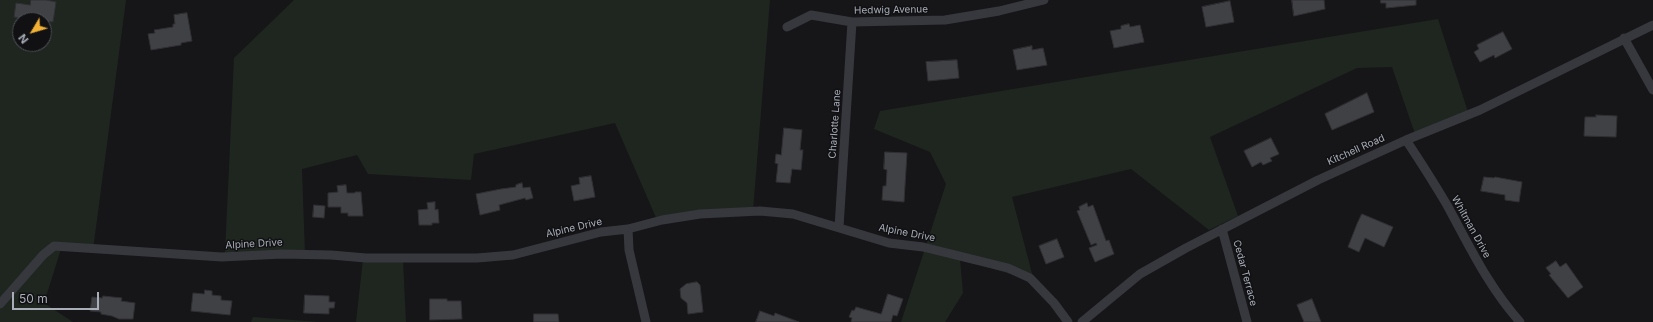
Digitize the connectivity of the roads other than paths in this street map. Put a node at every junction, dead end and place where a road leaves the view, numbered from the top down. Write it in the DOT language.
graph roads {
  1 [pos="1044,0"];
  2 [pos="852,22"];
  3 [pos="1653,24"];
  4 [pos="787,27"];
  5 [pos="1624,38"];
  6 [pos="1653,90"];
  7 [pos="1406,140"];
  8 [pos="839,227"];
  9 [pos="628,229"];
  10 [pos="1222,230"];
  11 [pos="0,304"];
  12 [pos="646,322"];
  13 [pos="1068,322"];
  14 [pos="1082,322"];
  15 [pos="1247,322"];
  16 [pos="1520,322"];
  1 -- 2 [label="street, Hedwig Avenue"];
  2 -- 4 [label="street, Hedwig Avenue"];
  2 -- 8 [label="street, Charlotte Lane"];
  3 -- 5 [label="street, Kitchell Road"];
  5 -- 6 [label="street"];
  5 -- 7 [label="street, Kitchell Road"];
  7 -- 10 [label="street, Kitchell Road"];
  7 -- 16 [label="street, Whitman Drive"];
  8 -- 9 [label="street, Alpine Drive"];
  8 -- 13 [label="street, Alpine Drive"];
  9 -- 11 [label="street, Alpine Drive"];
  9 -- 12 [label="street"];
  10 -- 14 [label="street, Kitchell Road"];
  10 -- 15 [label="street, Cedar Terrace"];
}
